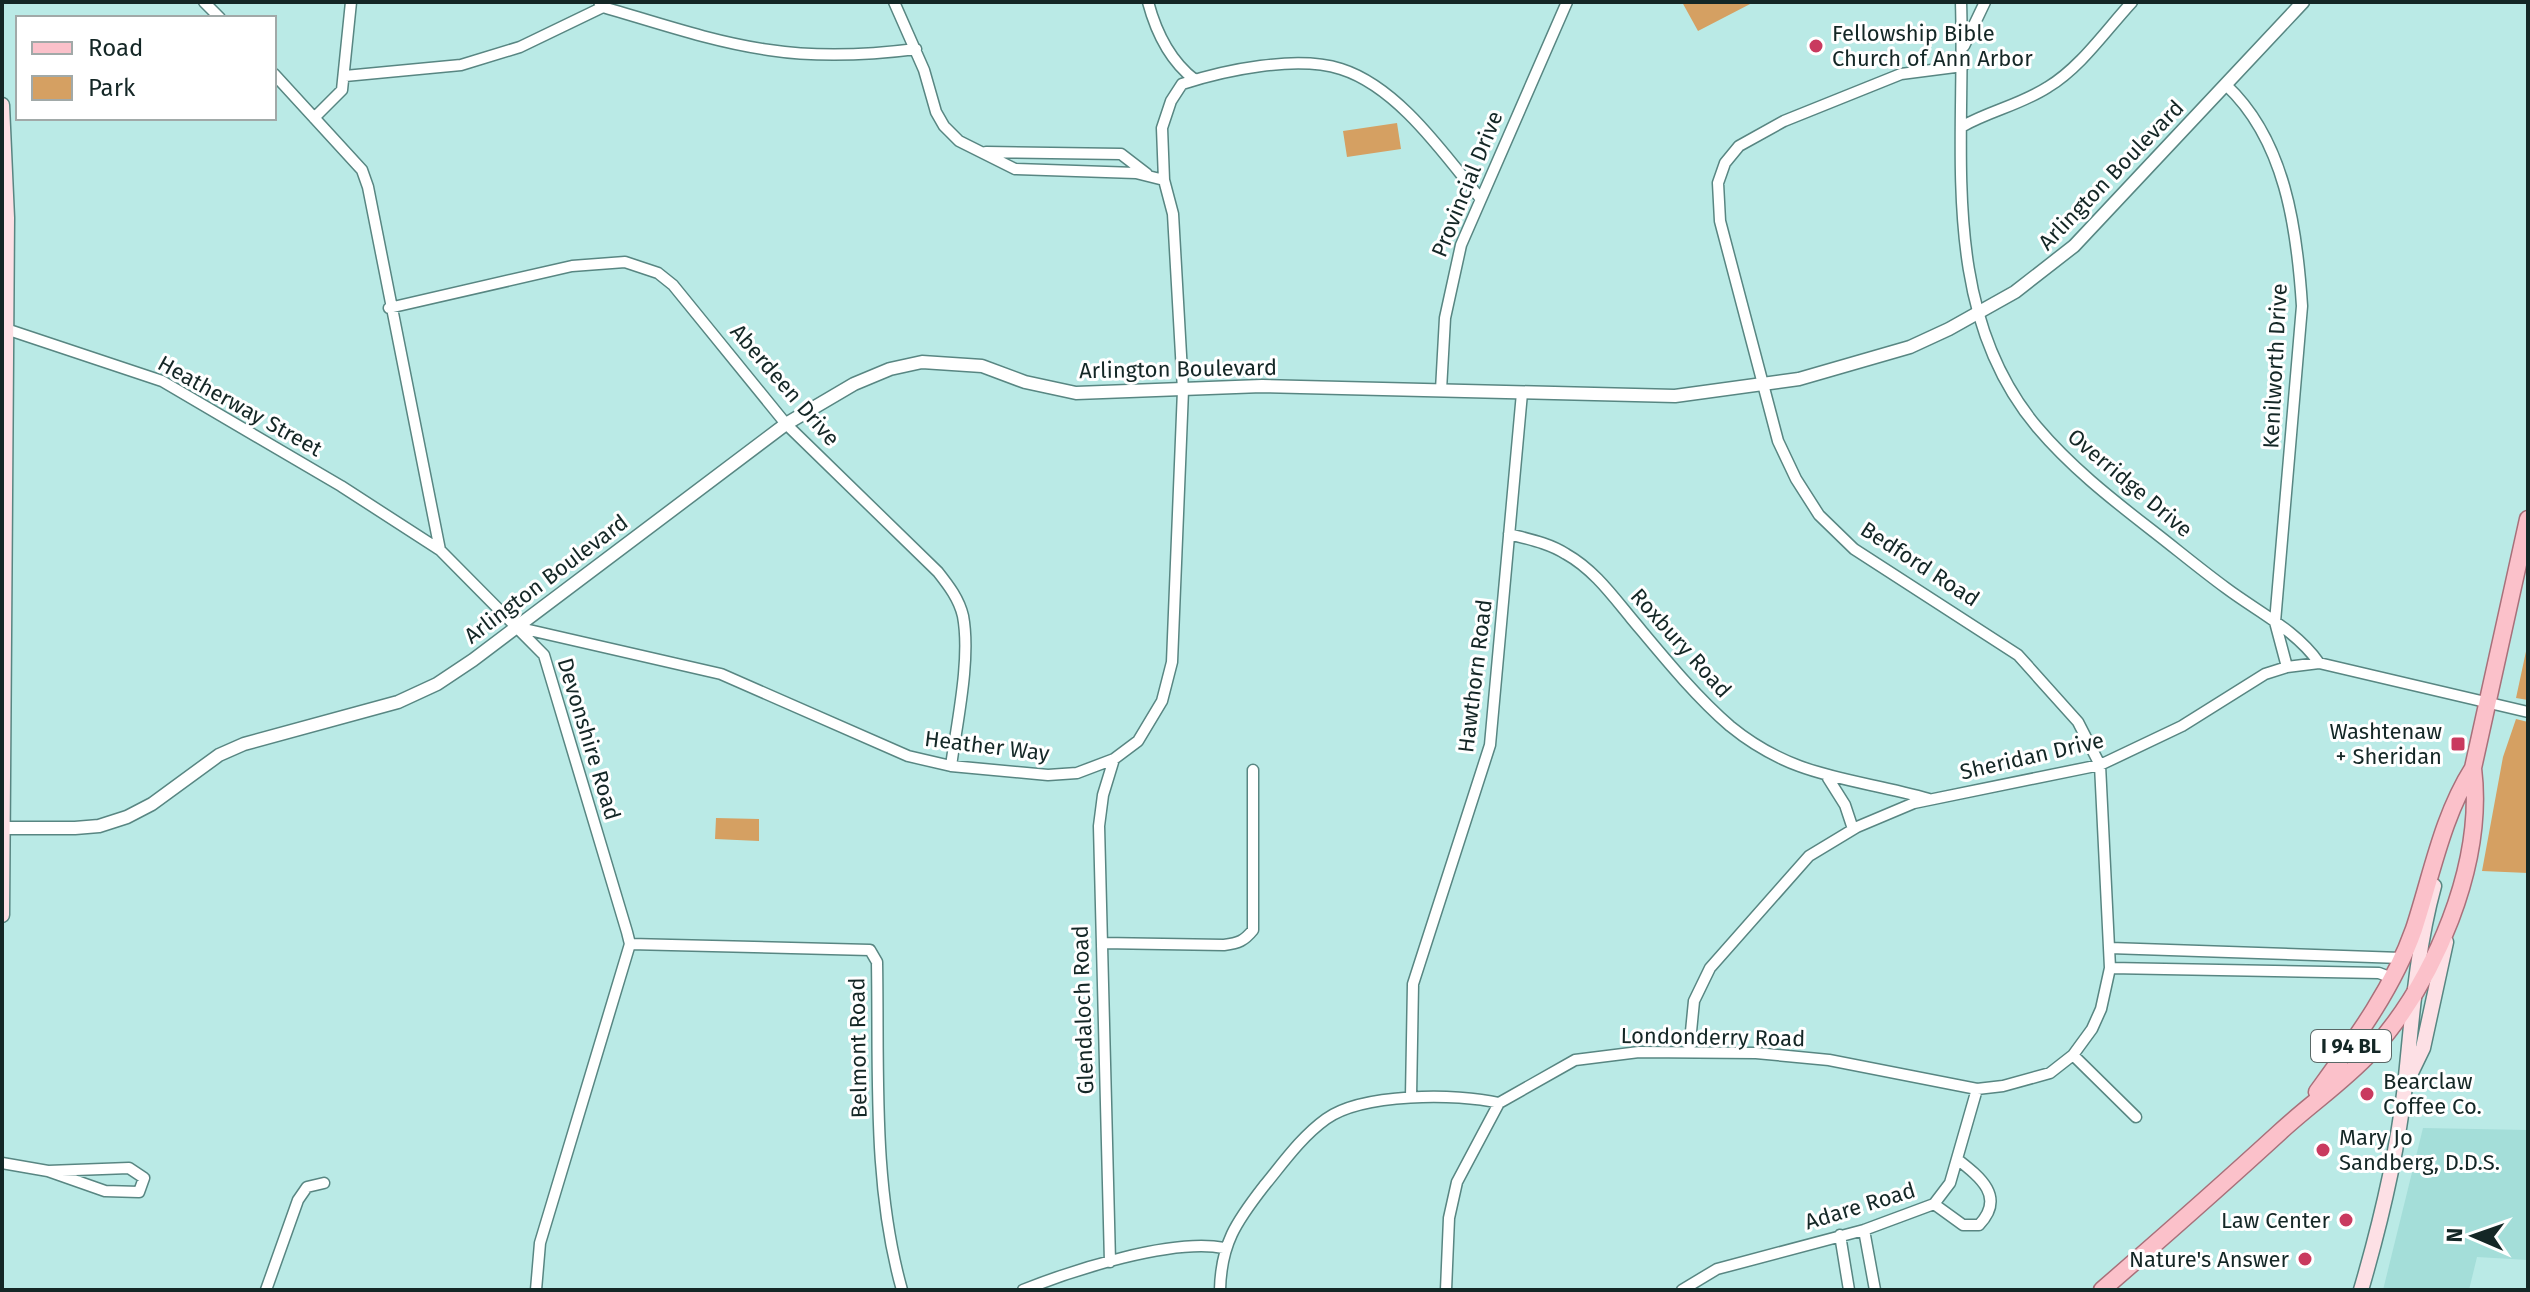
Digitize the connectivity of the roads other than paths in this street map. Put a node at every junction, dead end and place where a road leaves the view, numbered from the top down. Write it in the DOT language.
graph roads {
  1 [pos="351,2"];
  2 [pos="894,2"];
  3 [pos="1148,2"];
  4 [pos="1567,2"];
  5 [pos="1961,2"];
  6 [pos="1985,2"];
  7 [pos="2132,2"];
  8 [pos="2303,2"];
  9 [pos="601,4"];
  10 [pos="1963,48"];
  11 [pos="916,49"];
  12 [pos="1963,66"];
  13 [pos="276,76"];
  14 [pos="345,76"];
  15 [pos="1195,80"];
  16 [pos="2226,85"];
  17 [pos="2,105"];
  18 [pos="314,118"];
  19 [pos="1963,126"];
  20 [pos="3,134"];
  21 [pos="980,151"];
  22 [pos="1147,174"];
  23 [pos="1164,180"];
  24 [pos="1480,198"];
  25 [pos="389,308"];
  26 [pos="1978,314"];
  27 [pos="6,329"];
  28 [pos="1763,384"];
  29 [pos="1183,390"];
  30 [pos="1441,390"];
  31 [pos="1522,393"];
  32 [pos="786,424"];
  33 [pos="2528,519"];
  34 [pos="1509,534"];
  35 [pos="440,550"];
  36 [pos="2275,622"];
  37 [pos="516,627"];
  38 [pos="2319,663"];
  39 [pos="2287,667"];
  40 [pos="2487,702"];
  41 [pos="2528,712"];
  42 [pos="1114,759"];
  43 [pos="2,760"];
  44 [pos="2100,765"];
  45 [pos="951,766"];
  46 [pos="2473,768"];
  47 [pos="1253,770"];
  48 [pos="1828,778"];
  49 [pos="1930,799"];
  50 [pos="2448,816"];
  51 [pos="3,828"];
  52 [pos="1853,829"];
  53 [pos="2452,914"];
  54 [pos="2,915"];
  55 [pos="1102,943"];
  56 [pos="630,944"];
  57 [pos="2110,948"];
  58 [pos="2282,952"];
  59 [pos="2401,958"];
  60 [pos="2110,968"];
  61 [pos="2282,971"];
  62 [pos="2392,978"];
  63 [pos="2417,990"];
  64 [pos="1689,1052"];
  65 [pos="2073,1055"];
  66 [pos="2405,1086"];
  67 [pos="1977,1089"];
  68 [pos="1411,1097"];
  69 [pos="1499,1103"];
  70 [pos="2304,1110"];
  71 [pos="2136,1117"];
  72 [pos="1957,1159"];
  73 [pos="2,1163"];
  74 [pos="48,1171"];
  75 [pos="324,1183"];
  76 [pos="1934,1204"];
  77 [pos="1864,1230"];
  78 [pos="1840,1235"];
  79 [pos="1224,1248"];
  80 [pos="1110,1262"];
  81 [pos="266,1290"];
  82 [pos="536,1290"];
  83 [pos="902,1290"];
  84 [pos="1023,1290"];
  85 [pos="1220,1290"];
  86 [pos="1446,1290"];
  87 [pos="1682,1290"];
  88 [pos="1849,1290"];
  89 [pos="1875,1290"];
  90 [pos="2102,1290"];
  91 [pos="2361,1290"];
  1 -- 14 [label="street"];
  2 -- 11 [label="street"];
  3 -- 15 [label="street"];
  4 -- 24 [label="street, Provincial Drive"];
  5 -- 10 [label="street, Overridge Drive"];
  6 -- 10 [label="street"];
  7 -- 19 [label="street"];
  8 -- 16 [label="street, Arlington Boulevard"];
  9 -- 11 [label="street"];
  9 -- 14 [label="street"];
  10 -- 12 [label="street, Overridge Drive"];
  11 -- 21 [label="street"];
  12 -- 19 [label="street, Overridge Drive"];
  12 -- 28 [label="street, Bedford Road"];
  13 -- 18 [label="street"];
  14 -- 18 [label="street"];
  15 -- 23 [label="street, Heather Way"];
  15 -- 24 [label="street"];
  16 -- 26 [label="street, Arlington Boulevard"];
  16 -- 36 [label="street, Kenilworth Drive"];
  17 -- 20 [label="main road"];
  18 -- 25 [label="street"];
  19 -- 26 [label="street, Overridge Drive"];
  20 -- 27 [label="main road"];
  21 -- 22 [label="street"];
  21 -- 22 [label="street"];
  22 -- 23 [label="street"];
  23 -- 29 [label="street, Heather Way"];
  24 -- 30 [label="street, Provincial Drive"];
  25 -- 32 [label="street, Aberdeen Drive"];
  25 -- 35 [label="street"];
  26 -- 28 [label="street, Arlington Boulevard"];
  26 -- 36 [label="street, Overridge Drive"];
  27 -- 35 [label="street, Heatherway Street"];
  27 -- 43 [label="main road"];
  28 -- 31 [label="street, Arlington Boulevard"];
  28 -- 44 [label="street, Bedford Road"];
  29 -- 30 [label="street, Arlington Boulevard"];
  29 -- 32 [label="street, Arlington Boulevard"];
  29 -- 42 [label="street, Heather Way"];
  30 -- 31 [label="street, Arlington Boulevard"];
  31 -- 34 [label="street, Hawthorn Road"];
  32 -- 37 [label="street, Arlington Boulevard"];
  32 -- 45 [label="street, Aberdeen Drive"];
  33 -- 40 [label="main road, I 94 BL"];
  34 -- 48 [label="street, Roxbury Road"];
  34 -- 68 [label="street, Hawthorn Road"];
  35 -- 37 [label="street, Devonshire Road"];
  36 -- 38 [label="street, Overridge Drive"];
  36 -- 39 [label="street, Kenilworth Drive"];
  37 -- 45 [label="street, Heather Way"];
  37 -- 51 [label="street, Arlington Boulevard"];
  37 -- 56 [label="street, Devonshire Road"];
  38 -- 39 [label="street, Sheridan Drive"];
  38 -- 40 [label="street, Sheridan Drive"];
  39 -- 44 [label="street, Sheridan Drive"];
  40 -- 41 [label="street, Sheridan Drive"];
  40 -- 46 [label="main road, I 94 BL"];
  42 -- 45 [label="street, Heather Way"];
  42 -- 55 [label="street, Glendaloch Road"];
  43 -- 51 [label="main road"];
  44 -- 49 [label="street, Sheridan Drive"];
  44 -- 57 [label="street, Bedford Road"];
  46 -- 50 [label="main road, I 94 BL"];
  46 -- 53 [label="main road, I 94 BL"];
  47 -- 55 [label="street"];
  48 -- 49 [label="street, Roxbury Road"];
  48 -- 52 [label="street"];
  49 -- 52 [label="street, Sheridan Drive"];
  50 -- 59 [label="main road, I 94 BL"];
  50 -- 63 [label="main road"];
  51 -- 54 [label="main road"];
  52 -- 64 [label="street, Sheridan Drive"];
  53 -- 63 [label="main road, I 94 BL"];
  53 -- 66 [label="main road"];
  55 -- 80 [label="street, Glendaloch Road"];
  56 -- 82 [label="street"];
  56 -- 83 [label="street, Belmont Road"];
  57 -- 58 [label="street"];
  57 -- 60 [label="street, Londonderry Road"];
  58 -- 59 [label="street"];
  58 -- 61 [label="street"];
  59 -- 62 [label="main road, I 94 BL"];
  60 -- 61 [label="street"];
  60 -- 65 [label="street, Londonderry Road"];
  61 -- 62 [label="street"];
  62 -- 70 [label="main road, I 94 BL"];
  63 -- 66 [label="main road"];
  63 -- 70 [label="main road, I 94 BL"];
  64 -- 67 [label="street, Londonderry Road"];
  64 -- 69 [label="street, Londonderry Road"];
  65 -- 67 [label="street, Londonderry Road"];
  65 -- 71 [label="street"];
  66 -- 91 [label="main road"];
  67 -- 72 [label="street, Adare Road"];
  68 -- 69 [label="street"];
  68 -- 79 [label="street"];
  69 -- 86 [label="street"];
  70 -- 90 [label="main road, I 94 BL"];
  72 -- 76 [label="street, Adare Road"];
  72 -- 76 [label="street"];
  73 -- 74 [label="street"];
  74 -- 74 [label="street"];
  75 -- 81 [label="street"];
  76 -- 77 [label="street, Adare Road"];
  77 -- 78 [label="street, Adare Road"];
  77 -- 89 [label="street"];
  78 -- 87 [label="street, Adare Road"];
  78 -- 88 [label="street"];
  79 -- 80 [label="street"];
  79 -- 85 [label="street"];
  80 -- 84 [label="street"];
}
